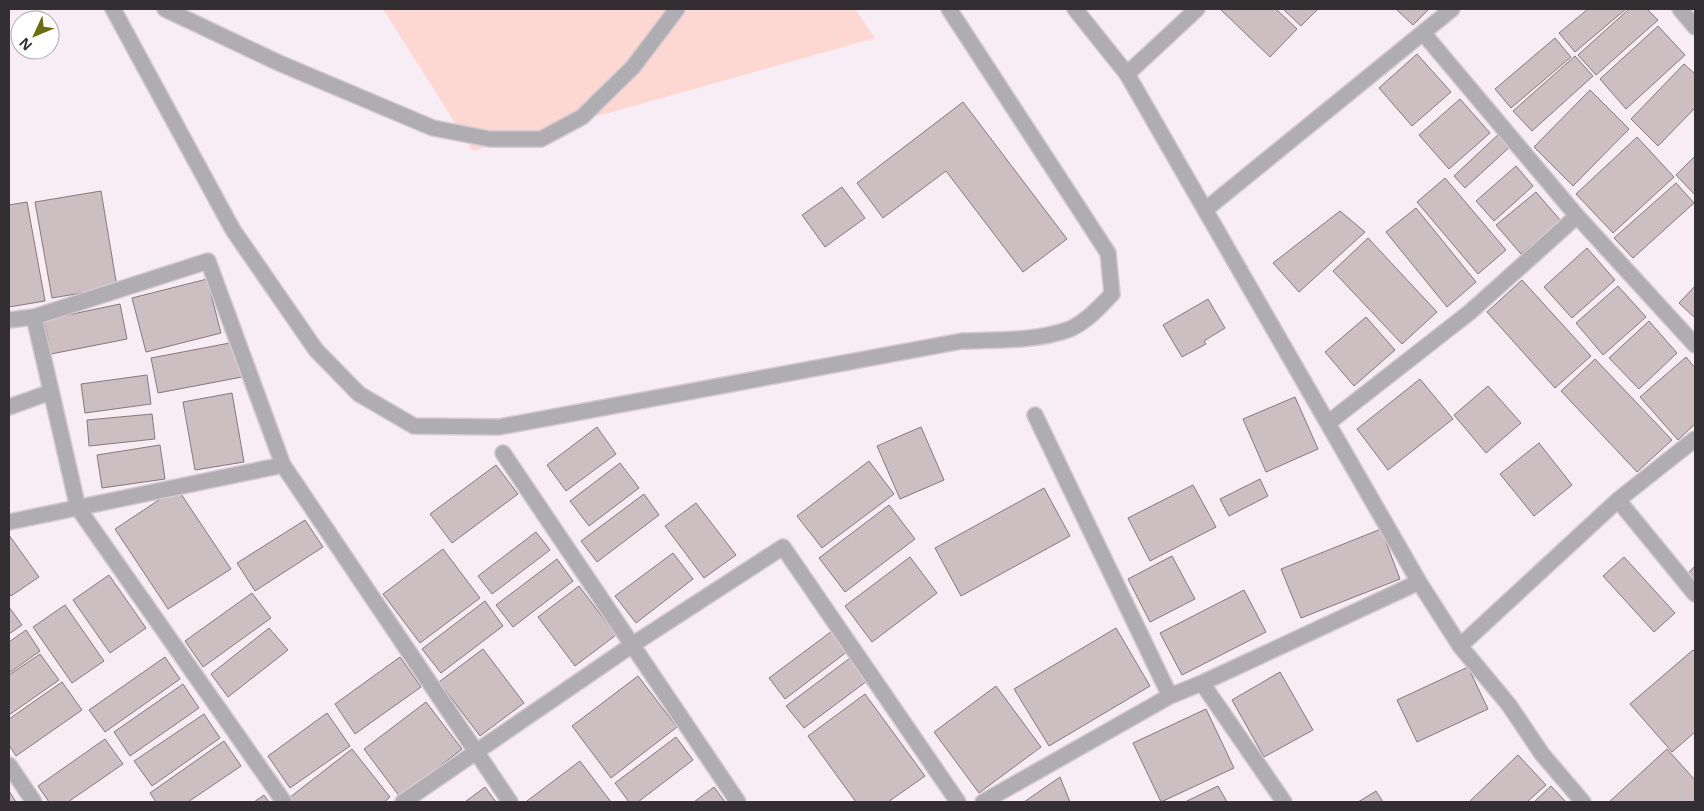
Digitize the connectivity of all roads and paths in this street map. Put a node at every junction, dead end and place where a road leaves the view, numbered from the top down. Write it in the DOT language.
graph roads {
  1 [pos="113,9"];
  2 [pos="165,9"];
  3 [pos="677,9"];
  4 [pos="948,9"];
  5 [pos="1075,9"];
  6 [pos="1197,9"];
  7 [pos="1452,9"];
  8 [pos="1680,9"];
  9 [pos="1695,27"];
  10 [pos="1424,34"];
  11 [pos="1127,74"];
  12 [pos="1205,210"];
  13 [pos="1577,216"];
  14 [pos="34,317"];
  15 [pos="9,320"];
  16 [pos="1695,345"];
  17 [pos="51,392"];
  18 [pos="9,407"];
  19 [pos="1034,415"];
  20 [pos="1328,423"];
  21 [pos="1695,439"];
  22 [pos="503,453"];
  23 [pos="283,465"];
  24 [pos="1618,500"];
  25 [pos="78,508"];
  26 [pos="9,522"];
  27 [pos="1419,582"];
  28 [pos="1695,594"];
  29 [pos="632,645"];
  30 [pos="1460,646"];
  31 [pos="1202,683"];
  32 [pos="1170,696"];
  33 [pos="477,753"];
  34 [pos="9,766"];
  35 [pos="34,802"];
  36 [pos="284,802"];
  37 [pos="403,802"];
  38 [pos="510,802"];
  39 [pos="738,802"];
  40 [pos="958,802"];
  41 [pos="983,802"];
  42 [pos="1284,802"];
  43 [pos="1583,802"];
  1 -- 4 [label="street"];
  2 -- 3 [label="street"];
  5 -- 11 [label="street"];
  6 -- 11 [label="street"];
  7 -- 10 [label="street"];
  8 -- 9 [label="street"];
  10 -- 12 [label="street"];
  10 -- 13 [label="street"];
  11 -- 12 [label="street"];
  12 -- 20 [label="street"];
  13 -- 16 [label="street"];
  13 -- 20 [label="street"];
  14 -- 15 [label="street"];
  14 -- 17 [label="street"];
  14 -- 23 [label="street"];
  17 -- 18 [label="street"];
  17 -- 25 [label="street"];
  19 -- 32 [label="street"];
  20 -- 27 [label="street"];
  21 -- 24 [label="street"];
  22 -- 29 [label="street"];
  23 -- 25 [label="street"];
  23 -- 33 [label="street"];
  24 -- 28 [label="street"];
  24 -- 30 [label="street"];
  25 -- 26 [label="street"];
  25 -- 36 [label="street"];
  27 -- 30 [label="street"];
  27 -- 31 [label="street"];
  29 -- 33 [label="street"];
  29 -- 39 [label="street"];
  29 -- 40 [label="street"];
  30 -- 43 [label="street"];
  31 -- 32 [label="street"];
  31 -- 42 [label="street"];
  32 -- 41 [label="street"];
  33 -- 37 [label="street"];
  33 -- 38 [label="street"];
  34 -- 35 [label="street"];
}
